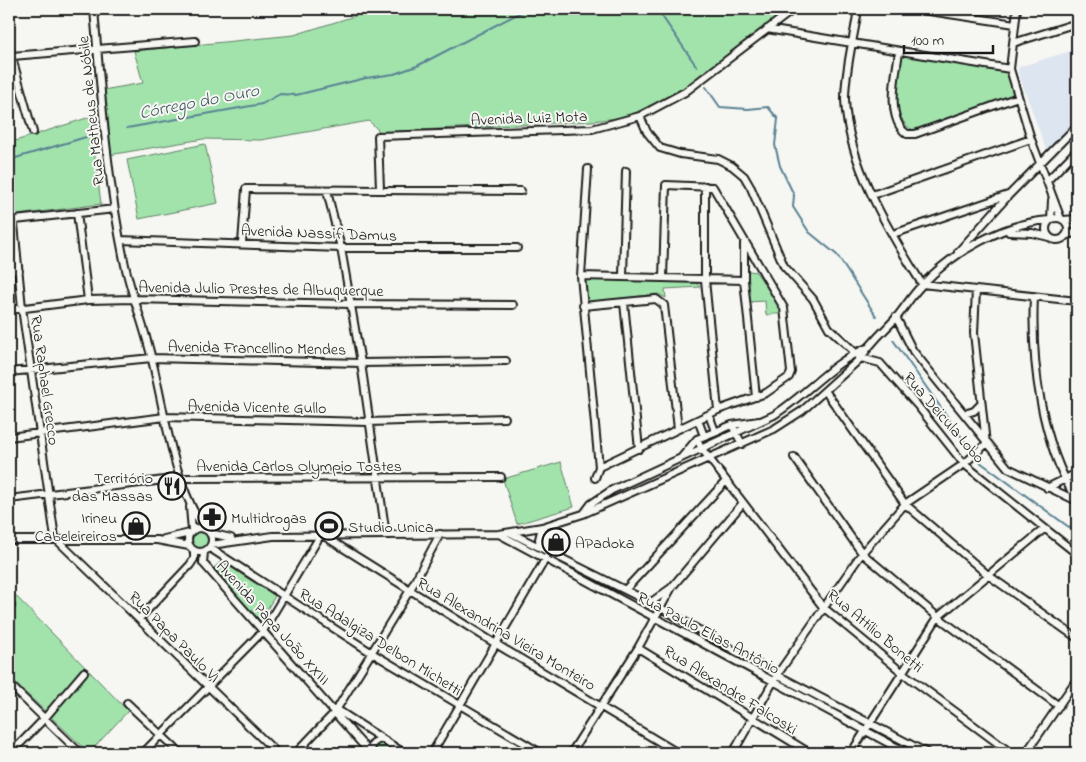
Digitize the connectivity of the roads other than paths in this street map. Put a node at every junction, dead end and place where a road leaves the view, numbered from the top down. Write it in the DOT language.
graph roads {
  1 [pos="94,9"];
  2 [pos="794,9"];
  3 [pos="858,9"];
  4 [pos="916,9"];
  5 [pos="1017,9"];
  6 [pos="1077,23"];
  7 [pos="1015,24"];
  8 [pos="767,29"];
  9 [pos="195,41"];
  10 [pos="1013,43"];
  11 [pos="852,44"];
  12 [pos="9,47"];
  13 [pos="97,50"];
  14 [pos="899,52"];
  15 [pos="12,56"];
  16 [pos="1010,69"];
  17 [pos="1018,97"];
  18 [pos="640,116"];
  19 [pos="1077,126"];
  20 [pos="33,132"];
  21 [pos="1032,139"];
  22 [pos="1077,150"];
  23 [pos="1041,164"];
  24 [pos="588,169"];
  25 [pos="626,171"];
  26 [pos="1047,181"];
  27 [pos="705,186"];
  28 [pos="380,189"];
  29 [pos="328,191"];
  30 [pos="521,191"];
  31 [pos="872,194"];
  32 [pos="1009,195"];
  33 [pos="1052,196"];
  34 [pos="115,209"];
  35 [pos="77,214"];
  36 [pos="1077,219"];
  37 [pos="1050,220"];
  38 [pos="1062,220"];
  39 [pos="1005,232"];
  40 [pos="1077,232"];
  41 [pos="893,234"];
  42 [pos="1065,236"];
  43 [pos="1049,237"];
  44 [pos="120,240"];
  45 [pos="744,242"];
  46 [pos="242,243"];
  47 [pos="341,248"];
  48 [pos="517,248"];
  49 [pos="950,261"];
  50 [pos="758,264"];
  51 [pos="744,268"];
  52 [pos="9,270"];
  53 [pos="19,271"];
  54 [pos="580,276"];
  55 [pos="623,276"];
  56 [pos="663,278"];
  57 [pos="705,280"];
  58 [pos="744,280"];
  59 [pos="922,284"];
  60 [pos="976,290"];
  61 [pos="1034,296"];
  62 [pos="134,299"];
  63 [pos="88,300"];
  64 [pos="1077,301"];
  65 [pos="624,303"];
  66 [pos="351,304"];
  67 [pos="513,305"];
  68 [pos="582,306"];
  69 [pos="22,308"];
  70 [pos="9,310"];
  71 [pos="896,317"];
  72 [pos="867,348"];
  73 [pos="855,353"];
  74 [pos="152,358"];
  75 [pos="861,358"];
  76 [pos="506,362"];
  77 [pos="361,363"];
  78 [pos="32,370"];
  79 [pos="9,372"];
  80 [pos="826,392"];
  81 [pos="756,397"];
  82 [pos="981,404"];
  83 [pos="718,410"];
  84 [pos="964,414"];
  85 [pos="709,415"];
  86 [pos="165,417"];
  87 [pos="505,418"];
  88 [pos="698,420"];
  89 [pos="368,422"];
  90 [pos="763,422"];
  91 [pos="732,424"];
  92 [pos="678,429"];
  93 [pos="715,431"];
  94 [pos="737,433"];
  95 [pos="40,434"];
  96 [pos="9,437"];
  97 [pos="701,438"];
  98 [pos="742,444"];
  99 [pos="986,444"];
  100 [pos="639,449"];
  101 [pos="702,449"];
  102 [pos="794,457"];
  103 [pos="680,459"];
  104 [pos="709,459"];
  105 [pos="964,464"];
  106 [pos="599,467"];
  107 [pos="1077,473"];
  108 [pos="501,477"];
  109 [pos="181,478"];
  110 [pos="595,478"];
  111 [pos="378,479"];
  112 [pos="1064,480"];
  113 [pos="726,482"];
  114 [pos="1046,488"];
  115 [pos="47,493"];
  116 [pos="9,498"];
  117 [pos="1077,501"];
  118 [pos="742,504"];
  119 [pos="905,504"];
  120 [pos="190,506"];
  121 [pos="583,514"];
  122 [pos="542,527"];
  123 [pos="1044,528"];
  124 [pos="207,531"];
  125 [pos="191,532"];
  126 [pos="511,532"];
  127 [pos="440,534"];
  128 [pos="499,534"];
  129 [pos="322,535"];
  130 [pos="386,535"];
  131 [pos="55,538"];
  132 [pos="9,540"];
  133 [pos="157,540"];
  134 [pos="238,540"];
  135 [pos="540,547"];
  136 [pos="208,548"];
  137 [pos="191,549"];
  138 [pos="549,552"];
  139 [pos="862,552"];
  140 [pos="1077,554"];
  141 [pos="545,560"];
  142 [pos="988,574"];
  143 [pos="672,587"];
  144 [pos="410,590"];
  145 [pos="624,590"];
  146 [pos="285,598"];
  147 [pos="650,603"];
  148 [pos="823,606"];
  149 [pos="661,608"];
  150 [pos="938,617"];
  151 [pos="139,619"];
  152 [pos="655,619"];
  153 [pos="263,631"];
  154 [pos="1077,638"];
  155 [pos="496,644"];
  156 [pos="638,648"];
  157 [pos="372,653"];
  158 [pos="84,672"];
  159 [pos="903,673"];
  160 [pos="775,679"];
  161 [pos="1077,679"];
  162 [pos="9,684"];
  163 [pos="207,687"];
  164 [pos="127,703"];
  165 [pos="459,706"];
  166 [pos="601,706"];
  167 [pos="1059,706"];
  168 [pos="335,710"];
  169 [pos="44,719"];
  170 [pos="753,720"];
  171 [pos="869,723"];
  172 [pos="864,731"];
  173 [pos="160,735"];
  174 [pos="380,739"];
  175 [pos="11,753"];
  176 [pos="80,753"];
  177 [pos="143,753"];
  178 [pos="180,753"];
  179 [pos="277,753"];
  180 [pos="296,753"];
  181 [pos="370,753"];
  182 [pos="404,753"];
  183 [pos="432,753"];
  184 [pos="541,753"];
  185 [pos="571,753"];
  186 [pos="678,753"];
  187 [pos="733,753"];
  188 [pos="810,753"];
  189 [pos="851,753"];
  190 [pos="907,753"];
  191 [pos="927,753"];
  192 [pos="1011,753"];
  193 [pos="1026,753"];
  1 -- 13 [label="street, Rua Matheus de Nóbile"];
  2 -- 8 [label="street, Avenida Luiz Mota"];
  3 -- 11 [label="street"];
  4 -- 7 [label="street"];
  5 -- 7 [label="street"];
  6 -- 10 [label="street"];
  7 -- 10 [label="street"];
  8 -- 11 [label="street"];
  8 -- 18 [label="street, Avenida Luiz Mota"];
  9 -- 13 [label="street"];
  10 -- 16 [label="street"];
  11 -- 14 [label="street"];
  11 -- 31 [label="street"];
  12 -- 15 [label="street"];
  13 -- 15 [label="street"];
  13 -- 34 [label="street, Rua Matheus de Nóbile"];
  14 -- 16 [label="street"];
  14 -- 17 [label="street"];
  15 -- 20 [label="street"];
  16 -- 17 [label="street"];
  17 -- 21 [label="street"];
  18 -- 28 [label="street, Avenida Luiz Mota"];
  18 -- 73 [label="street, Rua Deicula Lobo"];
  19 -- 23 [label="street"];
  21 -- 23 [label="street"];
  21 -- 31 [label="street"];
  22 -- 26 [label="street"];
  23 -- 26 [label="street"];
  23 -- 32 [label="street"];
  24 -- 54 [label="street"];
  25 -- 55 [label="street"];
  26 -- 33 [label="street"];
  27 -- 45 [label="street"];
  27 -- 56 [label="street"];
  27 -- 57 [label="street"];
  28 -- 29 [label="street"];
  28 -- 30 [label="street"];
  29 -- 46 [label="street"];
  29 -- 47 [label="street"];
  31 -- 41 [label="street"];
  32 -- 41 [label="street"];
  32 -- 49 [label="street"];
  33 -- 37 [label="street"];
  33 -- 38 [label="street"];
  34 -- 35 [label="street"];
  34 -- 44 [label="street, Rua Matheus de Nóbile"];
  35 -- 53 [label="street, Rua Raphael Grecco"];
  35 -- 63 [label="street"];
  36 -- 38 [label="street"];
  37 -- 38 [label="street"];
  37 -- 39 [label="street"];
  37 -- 43 [label="street"];
  38 -- 42 [label="street"];
  39 -- 43 [label="street"];
  39 -- 49 [label="street"];
  40 -- 42 [label="street"];
  41 -- 59 [label="street"];
  42 -- 43 [label="street"];
  44 -- 46 [label="street, Avenida Nassif Damus"];
  44 -- 62 [label="street, Rua Matheus de Nóbile"];
  45 -- 50 [label="street"];
  45 -- 51 [label="street"];
  46 -- 47 [label="street, Avenida Nassif Damus"];
  47 -- 48 [label="street, Avenida Nassif Damus"];
  47 -- 66 [label="street"];
  49 -- 59 [label="street"];
  50 -- 51 [label="street"];
  50 -- 81 [label="street"];
  51 -- 58 [label="street"];
  52 -- 53 [label="street"];
  53 -- 69 [label="street, Rua Raphael Grecco"];
  54 -- 55 [label="street"];
  54 -- 68 [label="street"];
  55 -- 56 [label="street"];
  56 -- 57 [label="street"];
  57 -- 58 [label="street"];
  57 -- 83 [label="street"];
  58 -- 81 [label="street"];
  59 -- 60 [label="street"];
  59 -- 71 [label="street"];
  60 -- 61 [label="street"];
  60 -- 82 [label="street"];
  61 -- 64 [label="street"];
  61 -- 112 [label="street"];
  62 -- 63 [label="street, Avenida Julio Prestes de Albuquerque"];
  62 -- 66 [label="street, Avenida Julio Prestes de Albuquerque"];
  62 -- 74 [label="street, Rua Matheus de Nóbile"];
  63 -- 69 [label="street, Avenida Julio Prestes de Albuquerque"];
  65 -- 68 [label="street"];
  65 -- 92 [label="street"];
  65 -- 100 [label="street"];
  66 -- 67 [label="street, Avenida Julio Prestes de Albuquerque"];
  66 -- 77 [label="street"];
  68 -- 106 [label="street"];
  69 -- 70 [label="street, Avenida Julio Prestes de Albuquerque"];
  69 -- 78 [label="street, Rua Raphael Grecco"];
  71 -- 72 [label="street"];
  71 -- 84 [label="street"];
  72 -- 73 [label="street"];
  72 -- 75 [label="street"];
  73 -- 75 [label="street, Rua Deicula Lobo"];
  73 -- 90 [label="street"];
  74 -- 77 [label="street, Avenida Francellino Mendes"];
  74 -- 78 [label="street, Avenida Francellino Mendes"];
  74 -- 86 [label="street, Rua Matheus de Nóbile"];
  75 -- 80 [label="street"];
  75 -- 105 [label="street, Rua Deicula Lobo"];
  76 -- 77 [label="street, Avenida Francellino Mendes"];
  77 -- 89 [label="street"];
  78 -- 79 [label="street, Avenida Francellino Mendes"];
  78 -- 95 [label="street, Rua Raphael Grecco"];
  80 -- 98 [label="street"];
  80 -- 119 [label="street"];
  81 -- 83 [label="street"];
  82 -- 84 [label="street"];
  82 -- 99 [label="street"];
  83 -- 85 [label="street"];
  84 -- 99 [label="street"];
  85 -- 88 [label="street"];
  85 -- 93 [label="street"];
  86 -- 89 [label="street, Avenida Vicente Gullo"];
  86 -- 95 [label="street, Avenida Vicente Gullo"];
  86 -- 109 [label="street, Rua Matheus de Nóbile"];
  87 -- 89 [label="street, Avenida Vicente Gullo"];
  88 -- 92 [label="street"];
  88 -- 97 [label="street, Rua Attílio Bonetti"];
  89 -- 111 [label="street"];
  90 -- 91 [label="street"];
  90 -- 94 [label="street"];
  91 -- 93 [label="street"];
  91 -- 94 [label="street"];
  92 -- 100 [label="street"];
  93 -- 97 [label="street"];
  94 -- 98 [label="street"];
  94 -- 101 [label="street"];
  95 -- 96 [label="street, Avenida Vicente Gullo"];
  95 -- 115 [label="street, Rua Raphael Grecco"];
  97 -- 101 [label="street, Rua Attílio Bonetti"];
  97 -- 103 [label="street"];
  98 -- 104 [label="street"];
  99 -- 105 [label="street"];
  99 -- 114 [label="street"];
  100 -- 106 [label="street"];
  101 -- 103 [label="street"];
  101 -- 104 [label="street, Rua Attílio Bonetti"];
  102 -- 139 [label="street"];
  103 -- 121 [label="street"];
  104 -- 113 [label="street, Rua Attílio Bonetti"];
  104 -- 121 [label="street"];
  105 -- 119 [label="street"];
  105 -- 123 [label="street, Rua Deicula Lobo"];
  106 -- 110 [label="street"];
  107 -- 112 [label="street"];
  108 -- 111 [label="street, Avenida Carlos Olympio Tostes"];
  109 -- 111 [label="street, Avenida Carlos Olympio Tostes"];
  109 -- 115 [label="street, Avenida Carlos Olympio Tostes"];
  109 -- 120 [label="street, Rua Matheus de Nóbile"];
  111 -- 130 [label="street"];
  112 -- 114 [label="street"];
  112 -- 117 [label="street"];
  113 -- 118 [label="street, Rua Attílio Bonetti"];
  113 -- 145 [label="street"];
  114 -- 117 [label="street"];
  115 -- 116 [label="street, Avenida Carlos Olympio Tostes"];
  115 -- 131 [label="street, Rua Raphael Grecco"];
  118 -- 143 [label="street"];
  118 -- 148 [label="street, Rua Attílio Bonetti"];
  119 -- 139 [label="street"];
  119 -- 142 [label="street"];
  120 -- 124 [label="street"];
  120 -- 125 [label="street"];
  121 -- 122 [label="street"];
  122 -- 126 [label="street"];
  122 -- 135 [label="street"];
  123 -- 140 [label="street, Rua Deicula Lobo"];
  123 -- 142 [label="street"];
  124 -- 125 [label="street"];
  124 -- 134 [label="street"];
  124 -- 136 [label="street"];
  125 -- 133 [label="street"];
  125 -- 137 [label="street"];
  126 -- 128 [label="street"];
  126 -- 135 [label="street, Rua Paulo Elias Antônio"];
  127 -- 128 [label="street"];
  127 -- 130 [label="street"];
  127 -- 144 [label="street"];
  128 -- 141 [label="street, Rua Paulo Elias Antônio"];
  129 -- 130 [label="street"];
  129 -- 134 [label="street"];
  129 -- 144 [label="street, Rua Alexandrina Vieira Monteiro"];
  129 -- 146 [label="street"];
  131 -- 132 [label="street"];
  131 -- 133 [label="street"];
  131 -- 151 [label="street, Rua Papa Paulo VI"];
  133 -- 137 [label="street"];
  134 -- 136 [label="street"];
  135 -- 138 [label="street, Rua Paulo Elias Antônio"];
  136 -- 137 [label="street"];
  136 -- 146 [label="street, Rua Adalgiza Delbon Michetti"];
  136 -- 153 [label="street, Avenida Papa João XXIII"];
  137 -- 151 [label="street"];
  138 -- 141 [label="street"];
  138 -- 145 [label="street, Rua Paulo Elias Antônio"];
  139 -- 148 [label="street"];
  139 -- 150 [label="street"];
  141 -- 152 [label="street, Rua Paulo Elias Antônio"];
  141 -- 155 [label="street"];
  142 -- 150 [label="street"];
  142 -- 154 [label="street"];
  143 -- 147 [label="street"];
  143 -- 149 [label="street"];
  144 -- 155 [label="street, Rua Alexandrina Vieira Monteiro"];
  144 -- 157 [label="street"];
  145 -- 147 [label="street, Rua Paulo Elias Antônio"];
  146 -- 153 [label="street"];
  146 -- 157 [label="street, Rua Adalgiza Delbon Michetti"];
  147 -- 149 [label="street, Rua Paulo Elias Antônio"];
  148 -- 159 [label="street, Rua Attílio Bonetti"];
  148 -- 160 [label="street"];
  149 -- 152 [label="street"];
  149 -- 160 [label="street, Rua Paulo Elias Antônio"];
  150 -- 159 [label="street"];
  150 -- 167 [label="street"];
  151 -- 163 [label="street, Rua Papa Paulo VI"];
  152 -- 156 [label="street"];
  152 -- 160 [label="street, Rua Paulo Elias Antônio"];
  153 -- 163 [label="street"];
  153 -- 168 [label="street, Avenida Papa João XXIII"];
  155 -- 165 [label="street"];
  155 -- 166 [label="street, Rua Alexandrina Vieira Monteiro"];
  156 -- 166 [label="street"];
  156 -- 170 [label="street, Rua Alexandre Falcoski"];
  157 -- 165 [label="street, Rua Adalgiza Delbon Michetti"];
  157 -- 168 [label="street"];
  158 -- 169 [label="street"];
  159 -- 171 [label="street"];
  159 -- 192 [label="street, Rua Attílio Bonetti"];
  160 -- 170 [label="street"];
  160 -- 171 [label="street, Rua Paulo Elias Antônio"];
  160 -- 172 [label="street, Rua Paulo Elias Antônio"];
  161 -- 167 [label="street"];
  162 -- 169 [label="street"];
  163 -- 173 [label="street"];
  163 -- 179 [label="street, Rua Papa Paulo VI"];
  164 -- 173 [label="street"];
  165 -- 183 [label="street"];
  165 -- 184 [label="street, Rua Adalgiza Delbon Michetti"];
  166 -- 185 [label="street"];
  166 -- 186 [label="street, Rua Alexandrina Vieira Monteiro"];
  167 -- 193 [label="street"];
  168 -- 174 [label="street"];
  168 -- 180 [label="street"];
  168 -- 181 [label="street, Avenida Papa João XXIII"];
  169 -- 175 [label="street"];
  169 -- 176 [label="street"];
  170 -- 187 [label="street"];
  170 -- 188 [label="street, Rua Alexandre Falcoski"];
  171 -- 172 [label="street"];
  171 -- 191 [label="street, Rua Paulo Elias Antônio"];
  172 -- 189 [label="street"];
  172 -- 190 [label="street, Rua Paulo Elias Antônio"];
  173 -- 177 [label="street"];
  173 -- 178 [label="street"];
  174 -- 181 [label="street"];
  174 -- 182 [label="street"];
}
